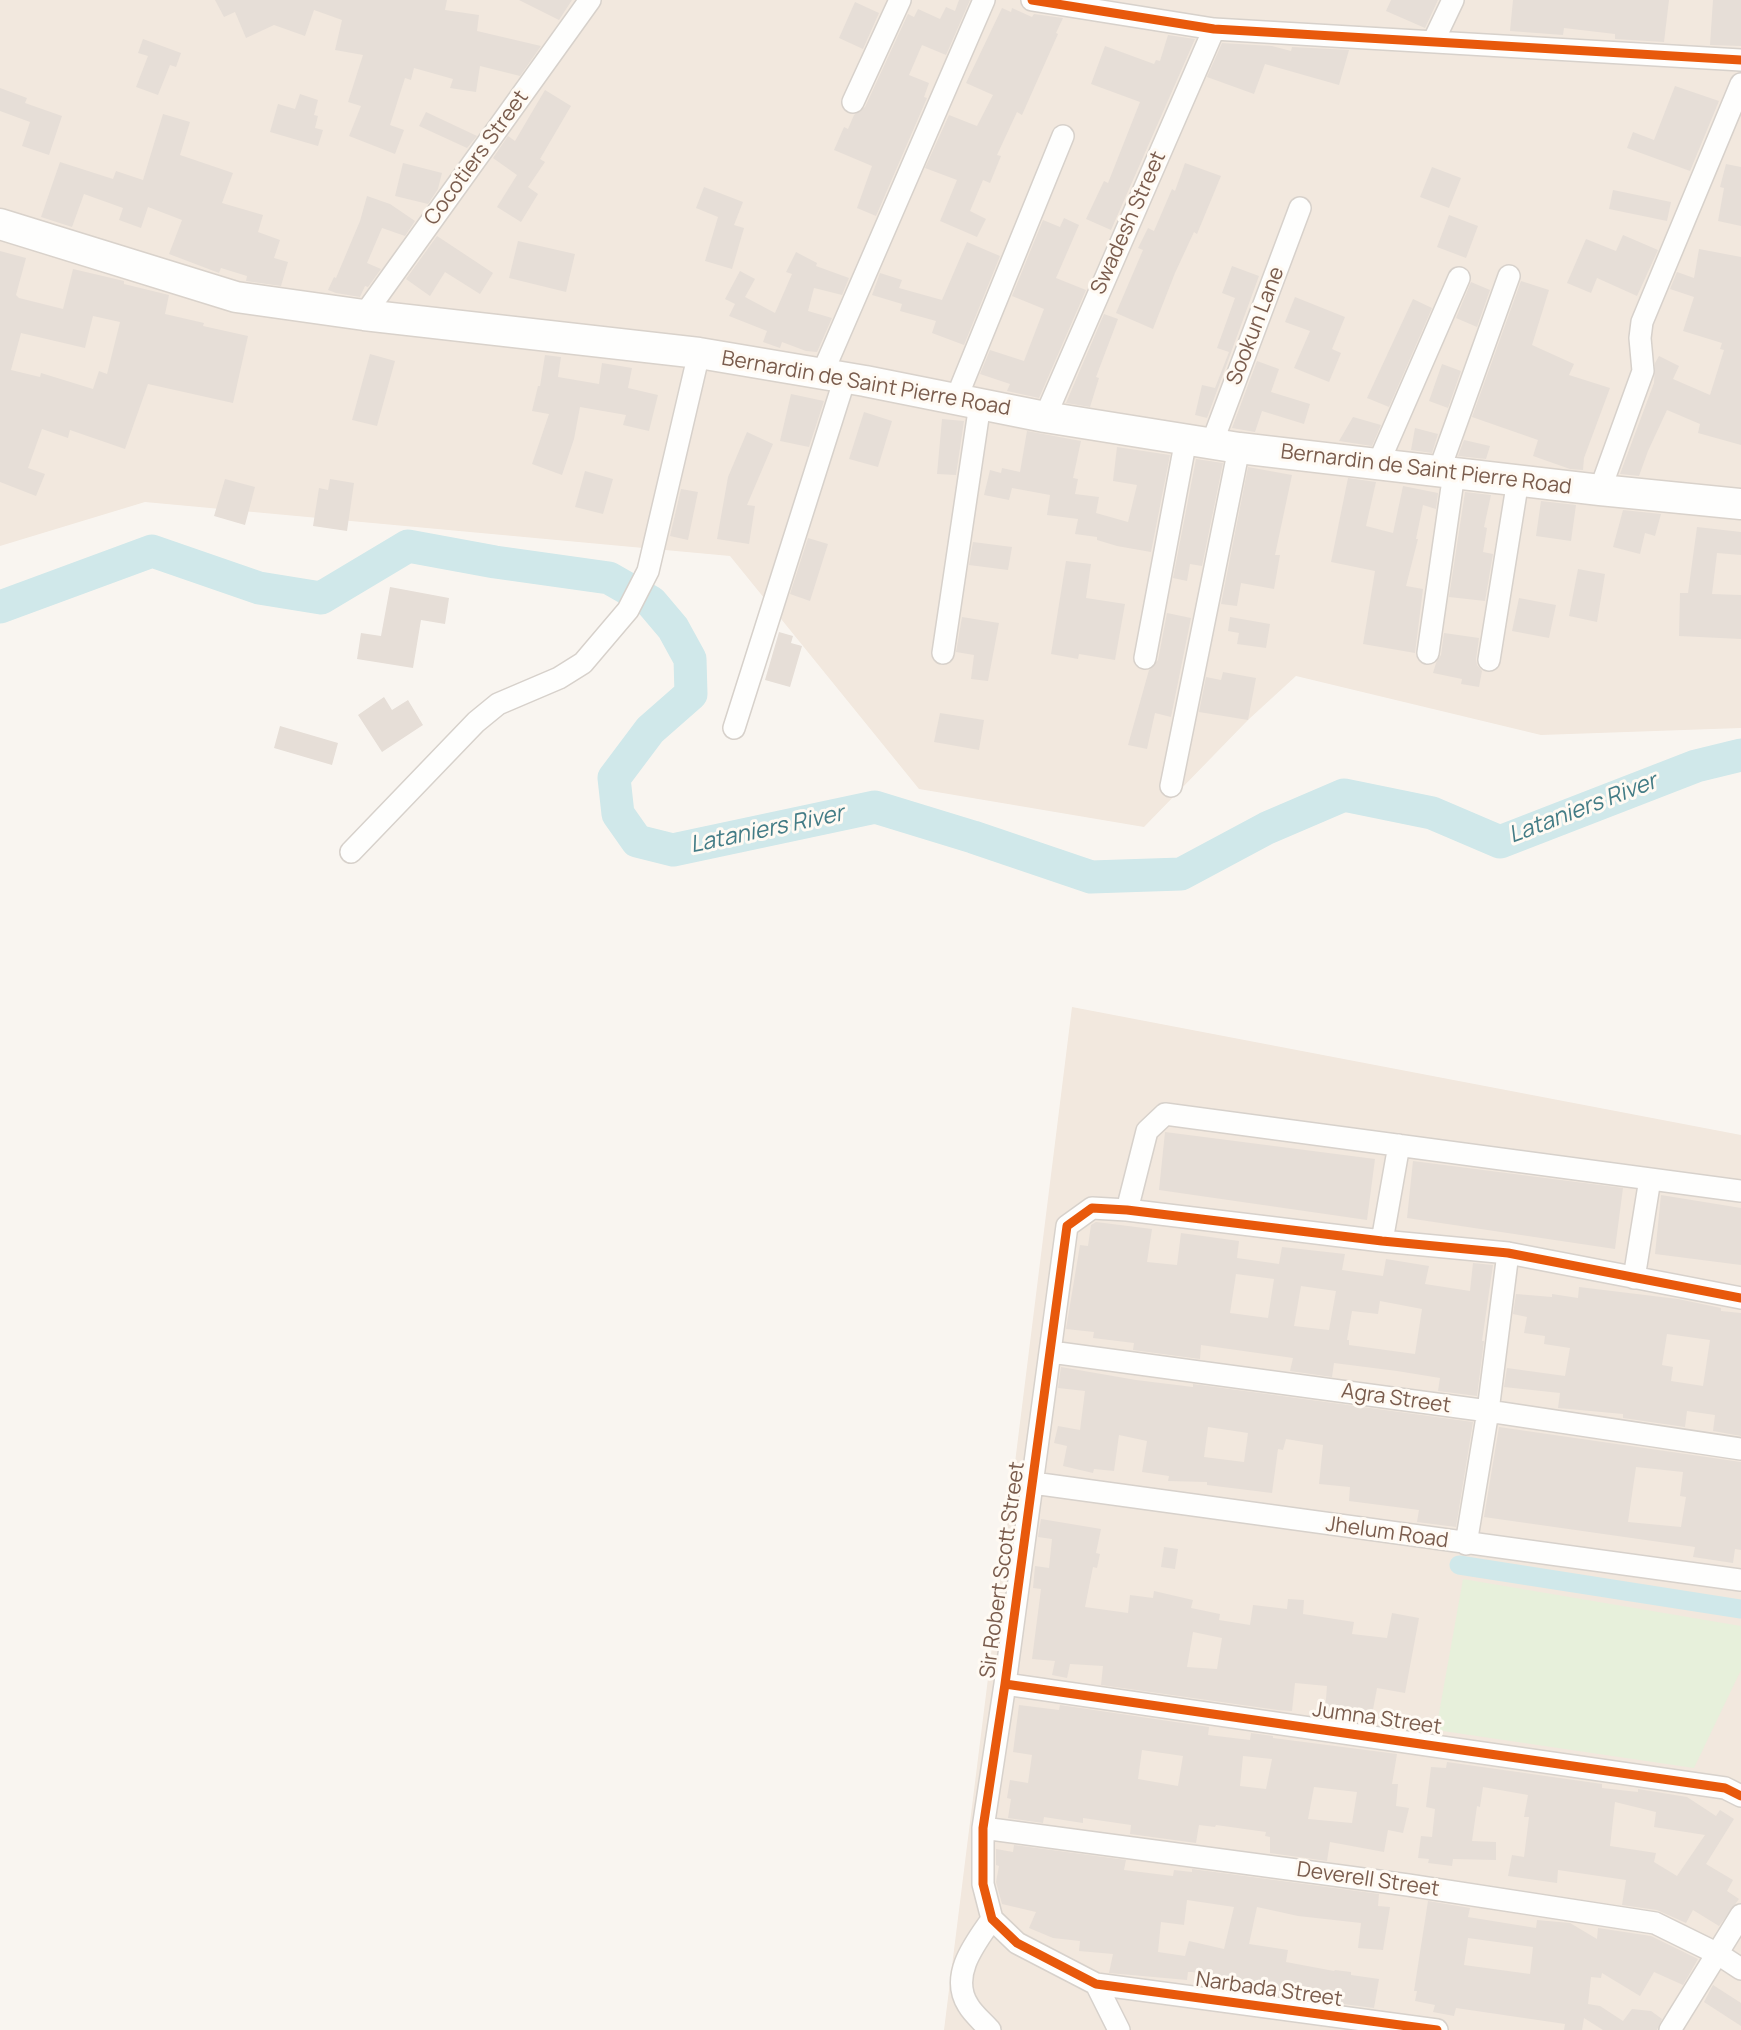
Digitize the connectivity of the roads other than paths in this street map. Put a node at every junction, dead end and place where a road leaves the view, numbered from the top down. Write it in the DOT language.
graph roads {
  1 [pos="590,0"];
  2 [pos="900,0"];
  3 [pos="984,0"];
  4 [pos="1032,0"];
  5 [pos="1453,0"];
  6 [pos="1214,29"];
  7 [pos="1433,41"];
  8 [pos="1741,60"];
  9 [pos="1741,84"];
  10 [pos="853,102"];
  11 [pos="1063,136"];
  12 [pos="1300,208"];
  13 [pos="0,225"];
  14 [pos="1509,276"];
  15 [pos="1459,278"];
  16 [pos="365,315"];
  17 [pos="699,353"];
  18 [pos="833,376"];
  19 [pos="968,401"];
  20 [pos="1045,417"];
  21 [pos="1212,444"];
  22 [pos="1378,464"];
  23 [pos="1446,472"];
  24 [pos="1518,481"];
  25 [pos="1600,490"];
  26 [pos="1741,504"];
  27 [pos="943,653"];
  28 [pos="1428,653"];
  29 [pos="1145,658"];
  30 [pos="1489,660"];
  31 [pos="734,728"];
  32 [pos="1171,786"];
  33 [pos="351,852"];
  34 [pos="1399,1145"];
  35 [pos="1650,1179"];
  36 [pos="1741,1191"];
  37 [pos="1127,1210"];
  38 [pos="1382,1241"];
  39 [pos="1508,1253"];
  40 [pos="1634,1278"];
  41 [pos="1741,1298"];
  42 [pos="1051,1352"];
  43 [pos="1488,1411"];
  44 [pos="1741,1449"];
  45 [pos="1033,1483"];
  46 [pos="1466,1544"];
  47 [pos="1741,1580"];
  48 [pos="1005,1684"];
  49 [pos="1741,1796"];
  50 [pos="983,1828"];
  51 [pos="1741,1915"];
  52 [pos="992,1919"];
  53 [pos="1717,1954"];
  54 [pos="1741,1969"];
  55 [pos="1096,1984"];
  56 [pos="990,2030"];
  57 [pos="1119,2030"];
  58 [pos="1437,2030"];
  59 [pos="1670,2030"];
  1 -- 16 [label="street, Cocotiers Street"];
  2 -- 10 [label="street"];
  3 -- 18 [label="street"];
  4 -- 6 [label="street"];
  5 -- 7 [label="street"];
  6 -- 7 [label="street"];
  6 -- 20 [label="street, Swadesh Street"];
  7 -- 8 [label="street"];
  9 -- 25 [label="street"];
  11 -- 19 [label="street"];
  12 -- 21 [label="street, Sookun Lane"];
  13 -- 16 [label="main road, Bernardin de Saint Pierre Road"];
  14 -- 23 [label="street"];
  15 -- 22 [label="street"];
  16 -- 17 [label="main road, Bernardin de Saint Pierre Road"];
  17 -- 18 [label="main road, Bernardin de Saint Pierre Road"];
  17 -- 33 [label="street"];
  18 -- 19 [label="main road, Bernardin de Saint Pierre Road"];
  18 -- 31 [label="street"];
  19 -- 20 [label="main road, Bernardin de Saint Pierre Road"];
  19 -- 27 [label="street"];
  20 -- 21 [label="main road, Bernardin de Saint Pierre Road"];
  21 -- 22 [label="main road, Bernardin de Saint Pierre Road"];
  21 -- 29 [label="street"];
  21 -- 32 [label="street"];
  22 -- 23 [label="main road, Bernardin de Saint Pierre Road"];
  23 -- 24 [label="main road, Bernardin de Saint Pierre Road"];
  23 -- 28 [label="street"];
  24 -- 25 [label="main road, Bernardin de Saint Pierre Road"];
  24 -- 30 [label="street"];
  25 -- 26 [label="main road, Bernardin de Saint Pierre Road"];
  34 -- 35 [label="street"];
  34 -- 37 [label="street"];
  34 -- 38 [label="street"];
  35 -- 36 [label="street"];
  35 -- 40 [label="street"];
  37 -- 38 [label="street"];
  37 -- 42 [label="street, Sir Robert Scott Street"];
  38 -- 39 [label="street"];
  39 -- 40 [label="street"];
  39 -- 43 [label="street"];
  40 -- 41 [label="street"];
  42 -- 43 [label="street, Agra Street"];
  42 -- 45 [label="street, Sir Robert Scott Street"];
  43 -- 44 [label="street, Agra Street"];
  43 -- 46 [label="street"];
  45 -- 46 [label="street, Jhelum Road"];
  45 -- 48 [label="street, Sir Robert Scott Street"];
  46 -- 47 [label="street, Jhelum Road"];
  48 -- 49 [label="street, Jumna Street"];
  48 -- 50 [label="street, Sir Robert Scott Street"];
  50 -- 52 [label="street, Sir Robert Scott Street"];
  50 -- 53 [label="street, Deverell Street"];
  51 -- 53 [label="street"];
  52 -- 55 [label="street, Narbada Street"];
  52 -- 56 [label="street"];
  53 -- 54 [label="street, Deverell Street"];
  53 -- 59 [label="street"];
  55 -- 57 [label="street"];
  55 -- 58 [label="street, Narbada Street"];
}
